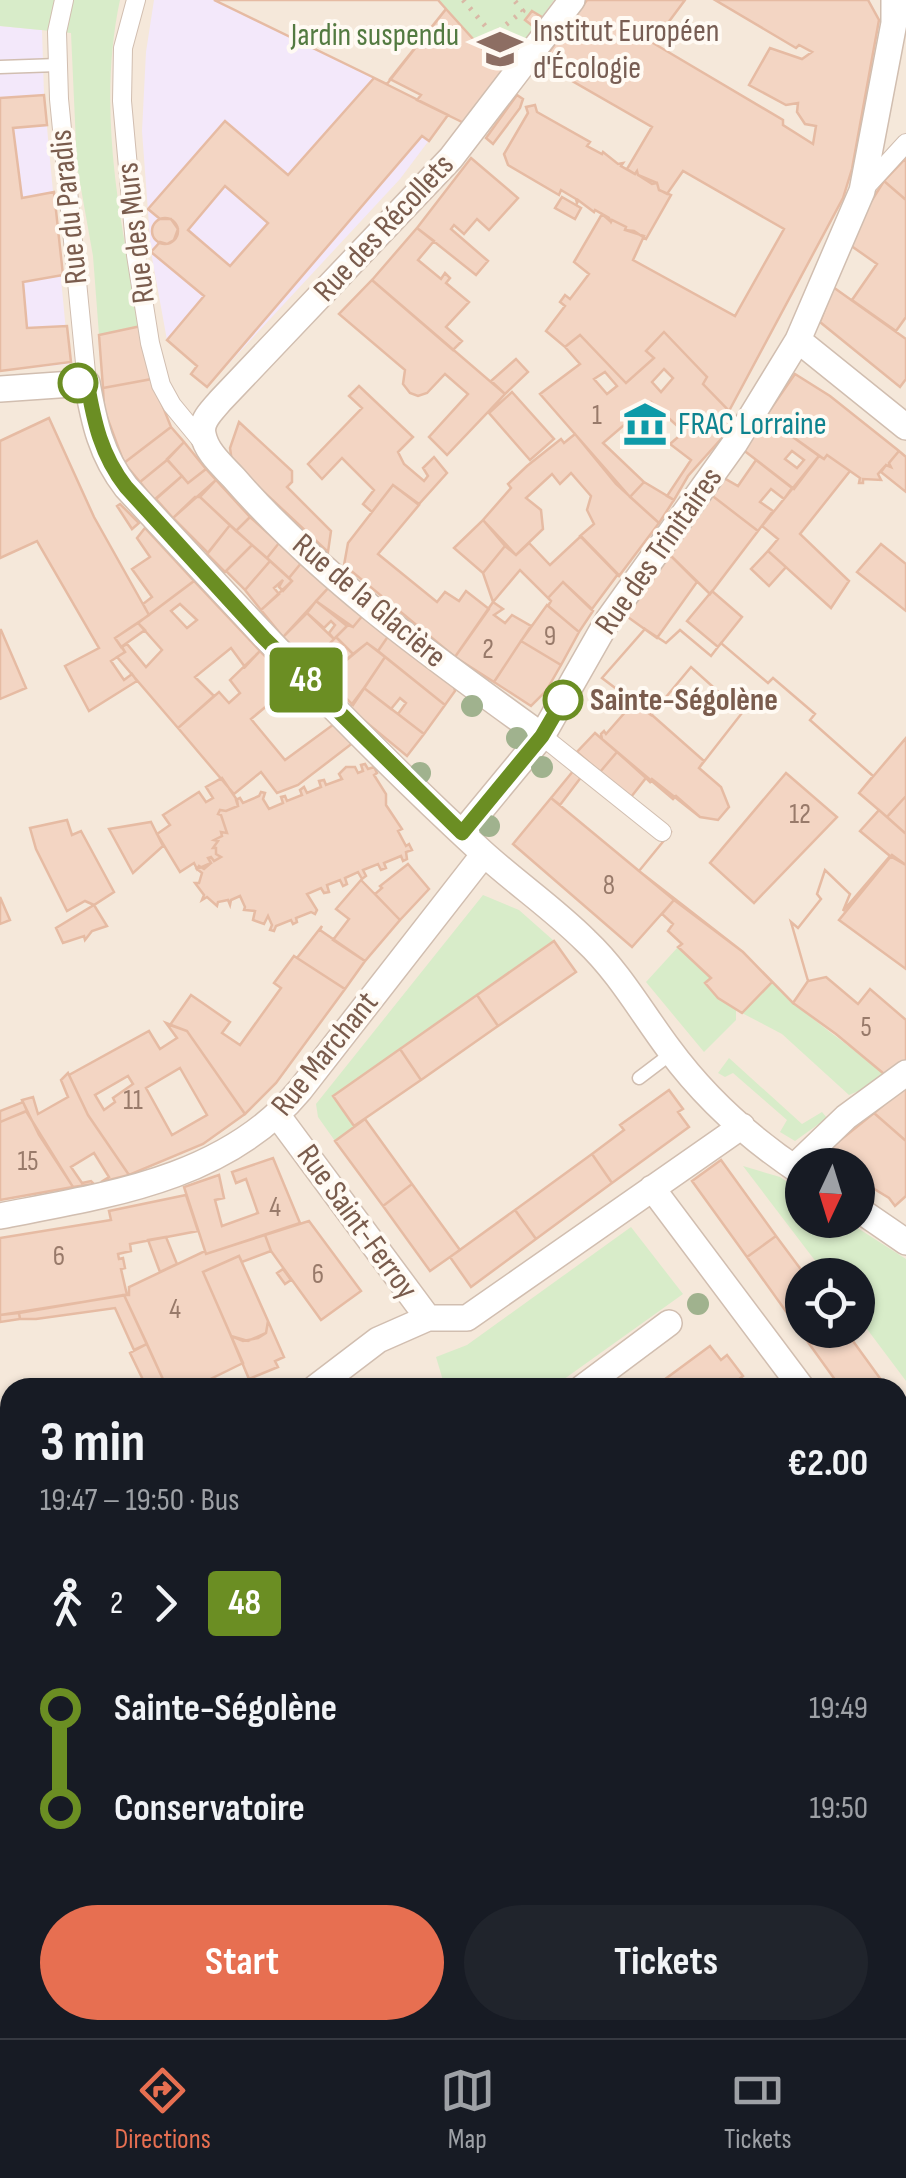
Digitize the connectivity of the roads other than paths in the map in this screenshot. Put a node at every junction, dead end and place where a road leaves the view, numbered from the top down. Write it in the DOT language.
graph roads {
  1 [pos="64,0"];
  2 [pos="136,0"];
  3 [pos="572,0"];
  4 [pos="894,0"];
  5 [pos="58,65"];
  6 [pos="0,68"];
  7 [pos="906,144"];
  8 [pos="862,191"];
  9 [pos="798,340"];
  10 [pos="87,382"];
  11 [pos="0,390"];
  12 [pos="906,426"];
  13 [pos="210,450"];
  14 [pos="542,736"];
  15 [pos="662,832"];
  16 [pos="462,833"];
  17 [pos="484,854"];
  18 [pos="672,1053"];
  19 [pos="906,1073"];
  20 [pos="639,1078"];
  21 [pos="278,1116"];
  22 [pos="742,1126"];
  23 [pos="818,1148"];
  24 [pos="785,1161"];
  25 [pos="652,1188"];
  26 [pos="0,1216"];
  27 [pos="875,1221"];
  28 [pos="906,1242"];
  29 [pos="428,1318"];
  30 [pos="669,1324"];
  31 [pos="328,1378"];
  32 [pos="596,1378"];
  33 [pos="794,1378"];
  1 -- 5 [label="street, Rue du Paradis"];
  2 -- 13 [label="street, Rue des Murs"];
  3 -- 13 [label="street, Rue des Récollets"];
  4 -- 8 [label="street, Rue des Trinitaires"];
  5 -- 6 [label="lane"];
  5 -- 10 [label="street, Rue du Paradis"];
  7 -- 8 [label="street"];
  8 -- 9 [label="street, Rue des Trinitaires"];
  9 -- 12 [label="street"];
  9 -- 14 [label="street, Rue des Trinitaires"];
  10 -- 11 [label="street"];
  10 -- 16 [label="street"];
  13 -- 14 [label="street, Rue de la Glacière"];
  14 -- 15 [label="street"];
  14 -- 16 [label="street, Rue des Trinitaires"];
  16 -- 17 [label="street"];
  17 -- 18 [label="street"];
  17 -- 21 [label="street, Rue Marchant"];
  18 -- 20 [label="lane"];
  18 -- 22 [label="street"];
  19 -- 23 [label="street"];
  21 -- 26 [label="street, Rue Marchant"];
  21 -- 29 [label="street, Rue Saint-Ferroy"];
  22 -- 24 [label="street"];
  22 -- 25 [label="street"];
  25 -- 29 [label="street"];
  25 -- 33 [label="street"];
  27 -- 28 [label="street"];
  29 -- 31 [label="street, Rue Saint-Ferroy"];
  30 -- 32 [label="street"];
}
